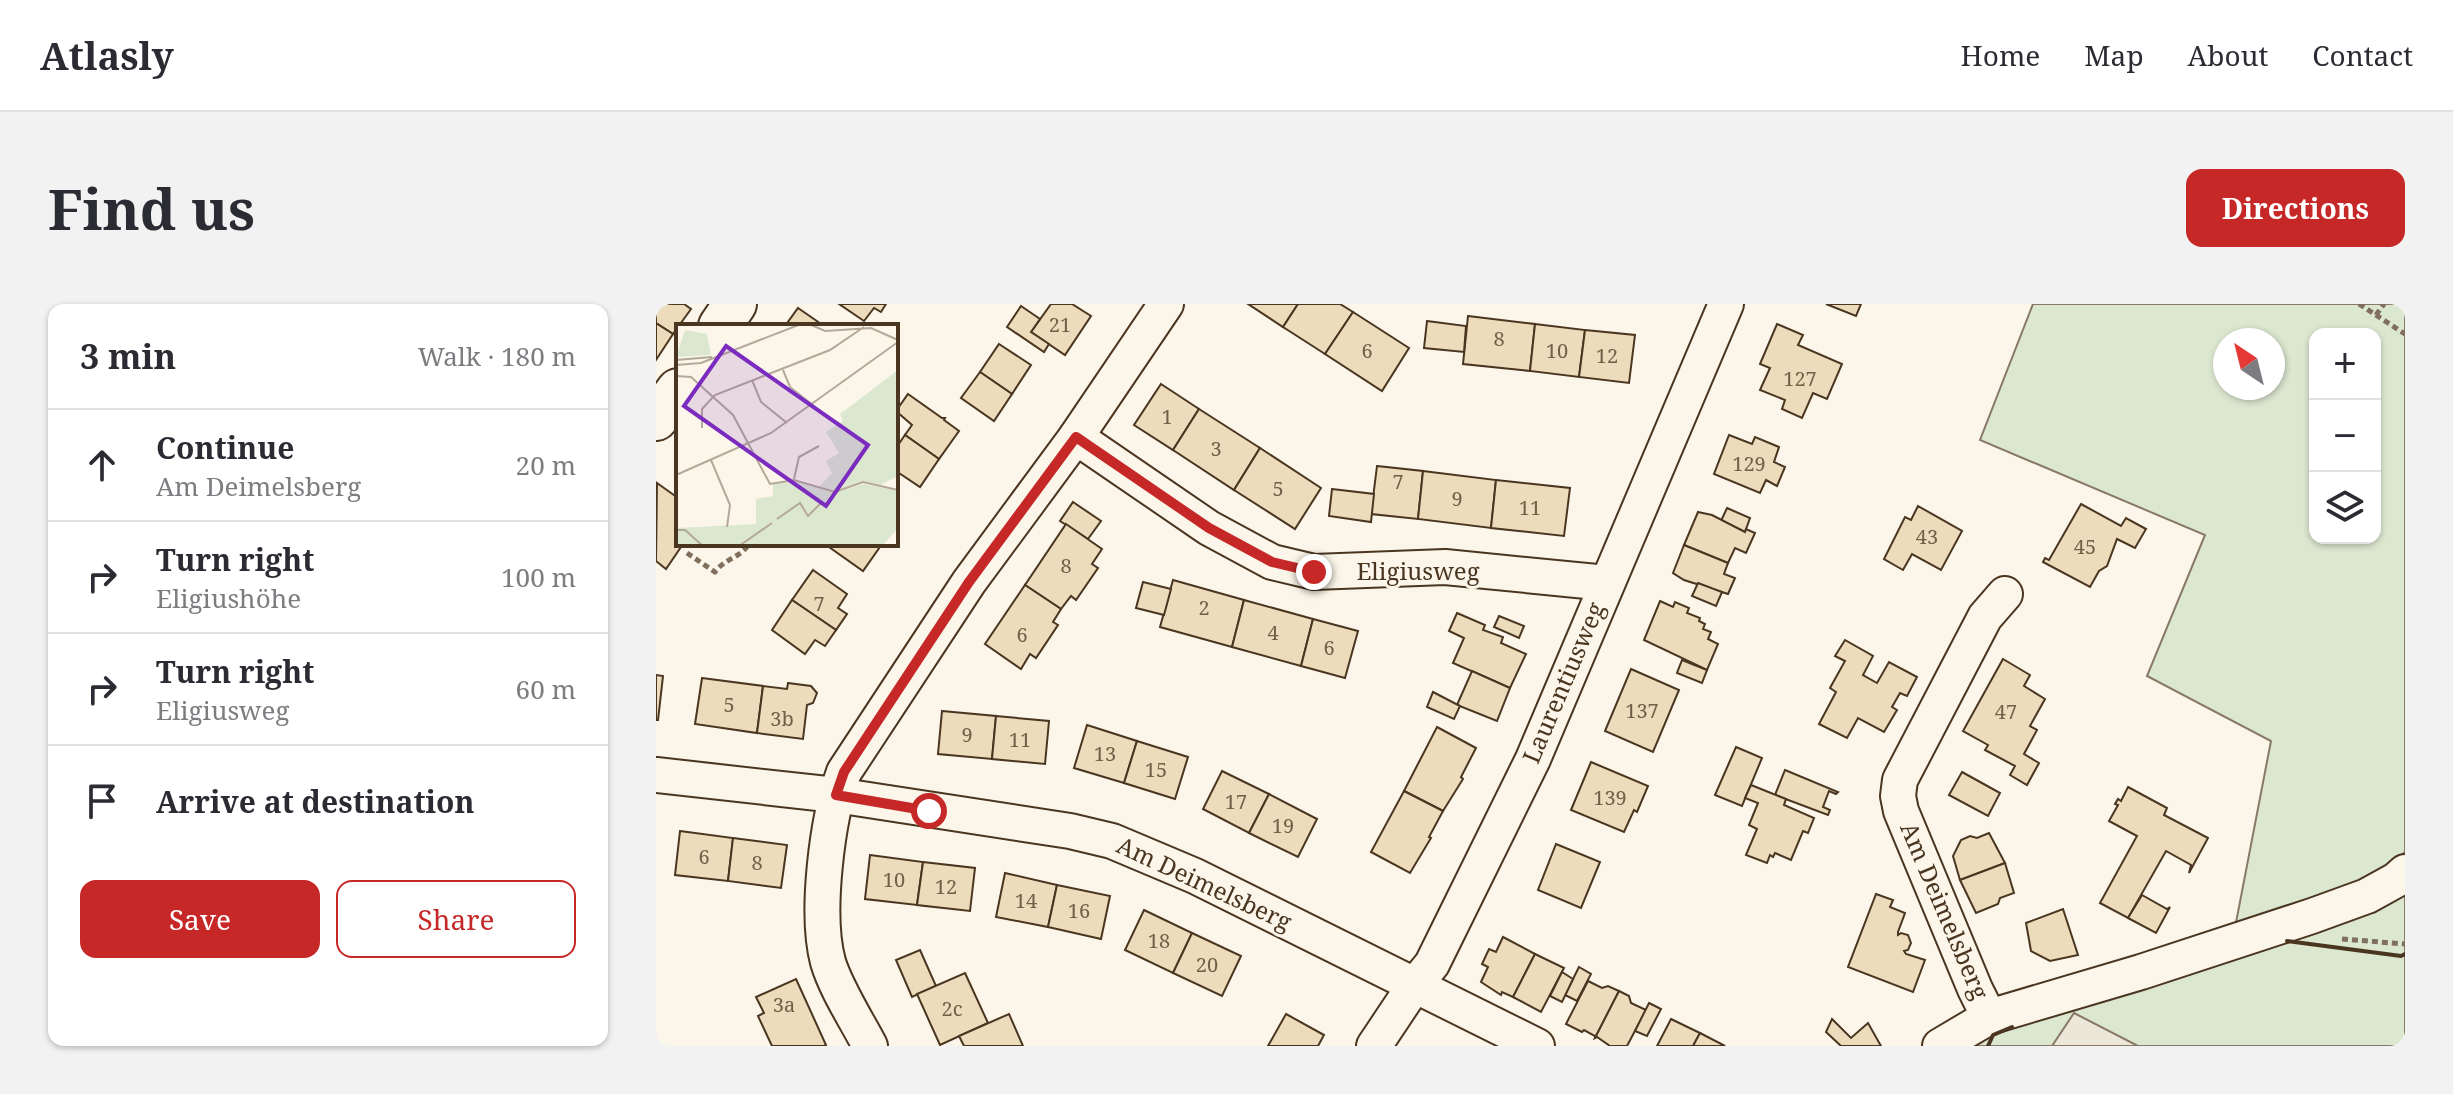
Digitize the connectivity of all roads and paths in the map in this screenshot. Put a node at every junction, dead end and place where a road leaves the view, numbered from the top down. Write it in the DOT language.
graph roads {
  1 [pos="735,304"];
  2 [pos="1166,304"];
  3 [pos="1726,304"];
  4 [pos="2359,304"];
  5 [pos="2384,304"];
  6 [pos="2376,315"];
  7 [pos="721,324"];
  8 [pos="2405,334"];
  9 [pos="676,393"];
  10 [pos="656,419"];
  11 [pos="1076,437"];
  12 [pos="748,546"];
  13 [pos="687,553"];
  14 [pos="1607,583"];
  15 [pos="2005,594"];
  16 [pos="656,775"];
  17 [pos="836,795"];
  18 [pos="2405,872"];
  19 [pos="2312,916"];
  20 [pos="2405,944"];
  21 [pos="1414,986"];
  22 [pos="1989,1017"];
  23 [pos="870,1046"];
  24 [pos="1374,1046"];
  25 [pos="1537,1046"];
  26 [pos="1940,1046"];
  1 -- 7 [label="main road"];
  2 -- 11 [label="street"];
  3 -- 14 [label="street, Laurentiusweg"];
  4 -- 6 [label="path"];
  5 -- 6 [label="path"];
  6 -- 8 [label="path"];
  9 -- 10 [label="main road"];
  11 -- 14 [label="street, Eligiusweg"];
  11 -- 17 [label="street"];
  12 -- 13 [label="path"];
  14 -- 21 [label="street, Laurentiusweg"];
  15 -- 22 [label="street, Am Deimelsberg"];
  16 -- 17 [label="street, Am Deimelsberg"];
  17 -- 21 [label="street, Am Deimelsberg"];
  17 -- 23 [label="street"];
  18 -- 19 [label="street, Am Deimelsberg"];
  19 -- 20 [label="path"];
  19 -- 22 [label="street, Am Deimelsberg"];
  21 -- 24 [label="street, Laurentiusweg"];
  21 -- 25 [label="street, Am Deimelsberg"];
  22 -- 26 [label="street, Am Deimelsberg"];
}
